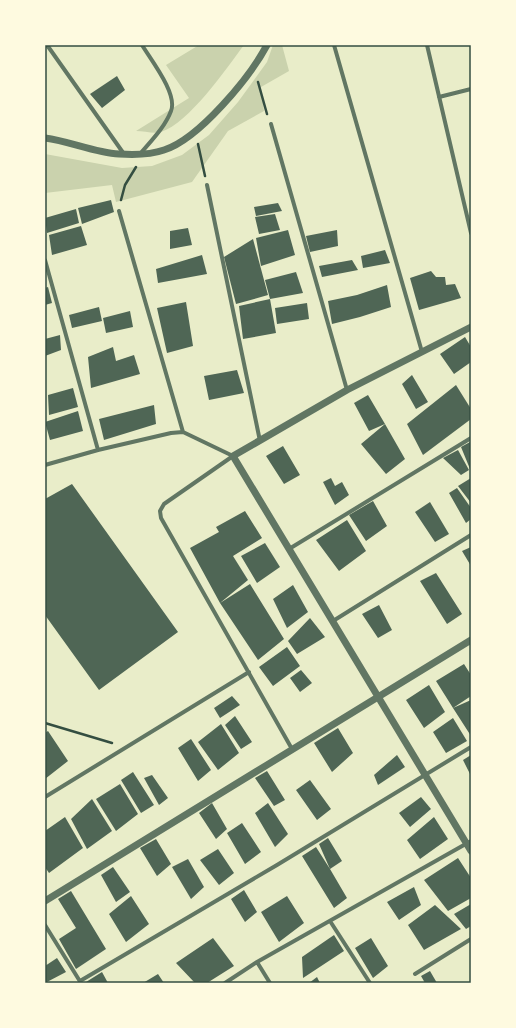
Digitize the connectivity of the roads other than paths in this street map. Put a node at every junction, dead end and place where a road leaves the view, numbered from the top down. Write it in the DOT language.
graph roads {
  1 [pos="47,45"];
  2 [pos="142,45"];
  3 [pos="267,45"];
  4 [pos="334,45"];
  5 [pos="427,45"];
  6 [pos="471,89"];
  7 [pos="439,97"];
  8 [pos="271,124"];
  9 [pos="45,138"];
  10 [pos="124,154"];
  11 [pos="142,154"];
  12 [pos="207,185"];
  13 [pos="119,211"];
  14 [pos="471,233"];
  15 [pos="45,260"];
  16 [pos="471,327"];
  17 [pos="422,352"];
  18 [pos="347,390"];
  19 [pos="183,432"];
  20 [pos="471,438"];
  21 [pos="260,440"];
  22 [pos="98,450"];
  23 [pos="234,456"];
  24 [pos="45,465"];
  25 [pos="471,535"];
  26 [pos="290,549"];
  27 [pos="333,621"];
  28 [pos="471,640"];
  29 [pos="249,672"];
  30 [pos="378,696"];
  31 [pos="471,747"];
  32 [pos="292,749"];
  33 [pos="426,775"];
  34 [pos="45,797"];
  35 [pos="469,842"];
  36 [pos="471,850"];
  37 [pos="45,901"];
  38 [pos="330,921"];
  39 [pos="45,925"];
  40 [pos="471,939"];
  41 [pos="257,962"];
  42 [pos="416,974"];
  43 [pos="80,982"];
  44 [pos="225,983"];
  45 [pos="270,983"];
  46 [pos="370,983"];
  1 -- 10 [label="street"];
  2 -- 11 [label="street"];
  3 -- 11 [label="street"];
  4 -- 17 [label="street"];
  5 -- 7 [label="street"];
  6 -- 7 [label="street"];
  7 -- 14 [label="street"];
  8 -- 18 [label="street"];
  9 -- 10 [label="street"];
  10 -- 11 [label="street"];
  12 -- 21 [label="street"];
  13 -- 19 [label="street"];
  15 -- 22 [label="street"];
  16 -- 17 [label="street"];
  17 -- 18 [label="street"];
  18 -- 21 [label="street"];
  19 -- 22 [label="street"];
  19 -- 23 [label="street"];
  20 -- 26 [label="street"];
  21 -- 23 [label="street"];
  22 -- 24 [label="street"];
  23 -- 26 [label="street"];
  23 -- 29 [label="street"];
  25 -- 27 [label="street"];
  26 -- 27 [label="street"];
  27 -- 30 [label="street"];
  28 -- 30 [label="street"];
  29 -- 32 [label="street"];
  29 -- 34 [label="street"];
  30 -- 32 [label="street"];
  30 -- 33 [label="street"];
  31 -- 33 [label="street"];
  32 -- 37 [label="street"];
  33 -- 35 [label="street"];
  33 -- 43 [label="street"];
  35 -- 36 [label="street"];
  35 -- 38 [label="street"];
  38 -- 41 [label="street"];
  38 -- 46 [label="street"];
  39 -- 43 [label="street"];
  40 -- 42 [label="street"];
  41 -- 44 [label="street"];
  41 -- 45 [label="street"];
}
